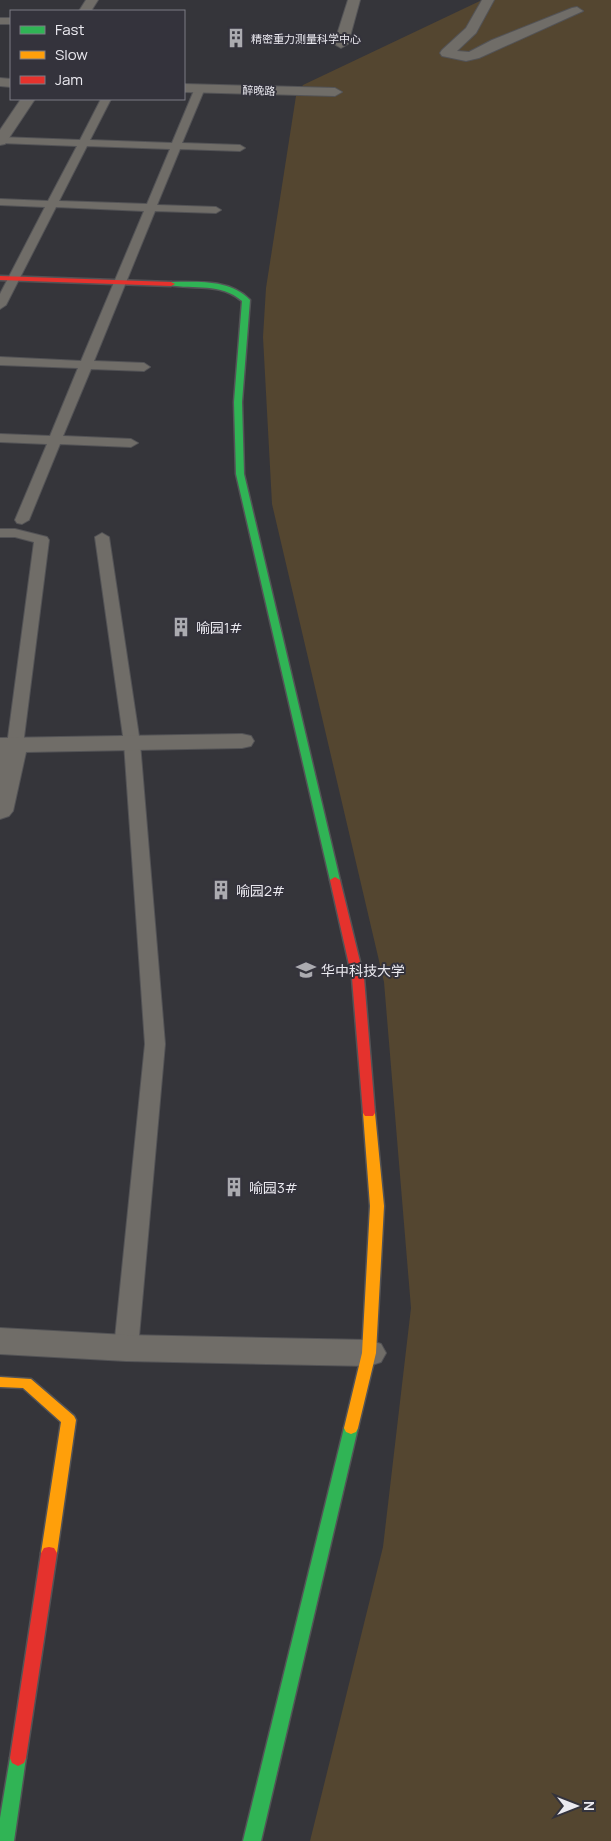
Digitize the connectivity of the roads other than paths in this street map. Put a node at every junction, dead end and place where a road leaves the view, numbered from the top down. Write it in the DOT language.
graph roads {
  1 [pos="354,0"];
  2 [pos="488,0"];
  3 [pos="577,11"];
  4 [pos="341,44"];
  5 [pos="185,88"];
  6 [pos="200,88"];
  7 [pos="335,92"];
  8 [pos="27,100"];
  9 [pos="105,100"];
  10 [pos="0,141"];
  11 [pos="83,143"];
  12 [pos="176,146"];
  13 [pos="240,148"];
  14 [pos="0,202"];
  15 [pos="52,204"];
  16 [pos="151,208"];
  17 [pos="216,210"];
  18 [pos="0,278"];
  19 [pos="14,278"];
  20 [pos="120,282"];
  21 [pos="0,305"];
  22 [pos="0,361"];
  23 [pos="86,364"];
  24 [pos="144,367"];
  25 [pos="0,438"];
  26 [pos="54,440"];
  27 [pos="130,443"];
  28 [pos="22,520"];
  29 [pos="0,533"];
  30 [pos="102,537"];
  31 [pos="242,741"];
  32 [pos="132,743"];
  33 [pos="7,745"];
  34 [pos="0,811"];
  35 [pos="0,1341"];
  36 [pos="126,1348"];
  37 [pos="369,1353"];
  38 [pos="0,1382"];
  39 [pos="5,1841"];
  40 [pos="252,1841"];
  1 -- 4 [label="street"];
  2 -- 3 [label="street"];
  5 -- 6 [label="street, 醉晚路"];
  6 -- 7 [label="street, 醉晚路"];
  6 -- 12 [label="lane"];
  8 -- 10 [label="street"];
  9 -- 11 [label="lane"];
  10 -- 11 [label="lane"];
  11 -- 12 [label="lane"];
  11 -- 15 [label="lane"];
  12 -- 13 [label="lane"];
  12 -- 16 [label="lane"];
  14 -- 15 [label="lane"];
  15 -- 16 [label="lane"];
  15 -- 19 [label="lane"];
  16 -- 17 [label="lane"];
  16 -- 20 [label="lane"];
  18 -- 19 [label="street"];
  19 -- 20 [label="street"];
  19 -- 21 [label="lane"];
  20 -- 23 [label="lane"];
  20 -- 37 [label="street"];
  22 -- 23 [label="lane"];
  23 -- 24 [label="lane"];
  23 -- 26 [label="lane"];
  25 -- 26 [label="lane"];
  26 -- 27 [label="lane"];
  26 -- 28 [label="lane"];
  29 -- 33 [label="lane"];
  30 -- 32 [label="lane"];
  31 -- 32 [label="street"];
  32 -- 33 [label="street"];
  32 -- 36 [label="lane"];
  33 -- 34 [label="street"];
  35 -- 36 [label="street"];
  36 -- 37 [label="street"];
  37 -- 40 [label="street"];
  38 -- 39 [label="street"];
}
